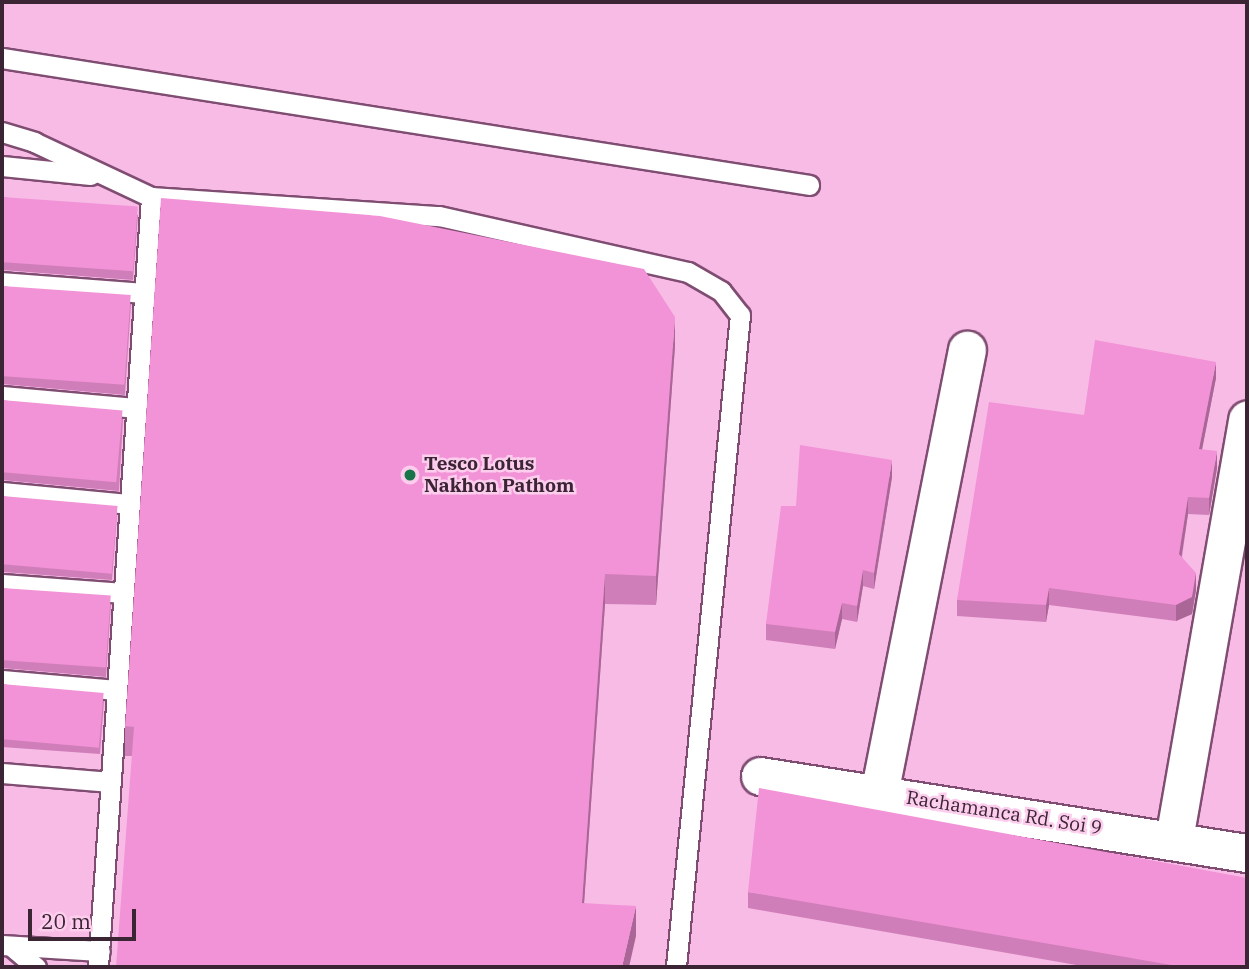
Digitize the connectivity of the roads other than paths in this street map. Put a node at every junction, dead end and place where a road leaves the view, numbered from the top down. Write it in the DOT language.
graph roads {
  1 [pos="2,58"];
  2 [pos="2,132"];
  3 [pos="2,166"];
  4 [pos="107,177"];
  5 [pos="809,185"];
  6 [pos="151,197"];
  7 [pos="2,282"];
  8 [pos="145,293"];
  9 [pos="967,350"];
  10 [pos="2,396"];
  11 [pos="136,408"];
  12 [pos="1247,419"];
  13 [pos="2,492"];
  14 [pos="130,504"];
  15 [pos="2,584"];
  16 [pos="124,593"];
  17 [pos="2,680"];
  18 [pos="117,690"];
  19 [pos="2,774"];
  20 [pos="760,776"];
  21 [pos="111,782"];
  22 [pos="879,794"];
  23 [pos="1174,839"];
  24 [pos="1247,853"];
  25 [pos="7,946"];
  26 [pos="99,959"];
  27 [pos="36,967"];
  28 [pos="676,967"];
  1 -- 5 [label="lane"];
  2 -- 4 [label="lane"];
  3 -- 4 [label="lane"];
  4 -- 6 [label="lane"];
  6 -- 8 [label="lane"];
  6 -- 28 [label="lane"];
  7 -- 8 [label="lane"];
  8 -- 11 [label="lane"];
  9 -- 22 [label="street"];
  10 -- 11 [label="lane"];
  11 -- 14 [label="lane"];
  12 -- 23 [label="street"];
  13 -- 14 [label="lane"];
  14 -- 16 [label="lane"];
  15 -- 16 [label="lane"];
  16 -- 18 [label="lane"];
  17 -- 18 [label="lane"];
  18 -- 21 [label="lane"];
  19 -- 21 [label="lane"];
  20 -- 22 [label="street, Rachamanca Rd. Soi 9"];
  21 -- 26 [label="lane"];
  22 -- 23 [label="street, Rachamanca Rd. Soi 9"];
  23 -- 24 [label="street, Rachamanca Rd. Soi 9"];
  25 -- 26 [label="lane"];
  25 -- 27 [label="lane"];
}
